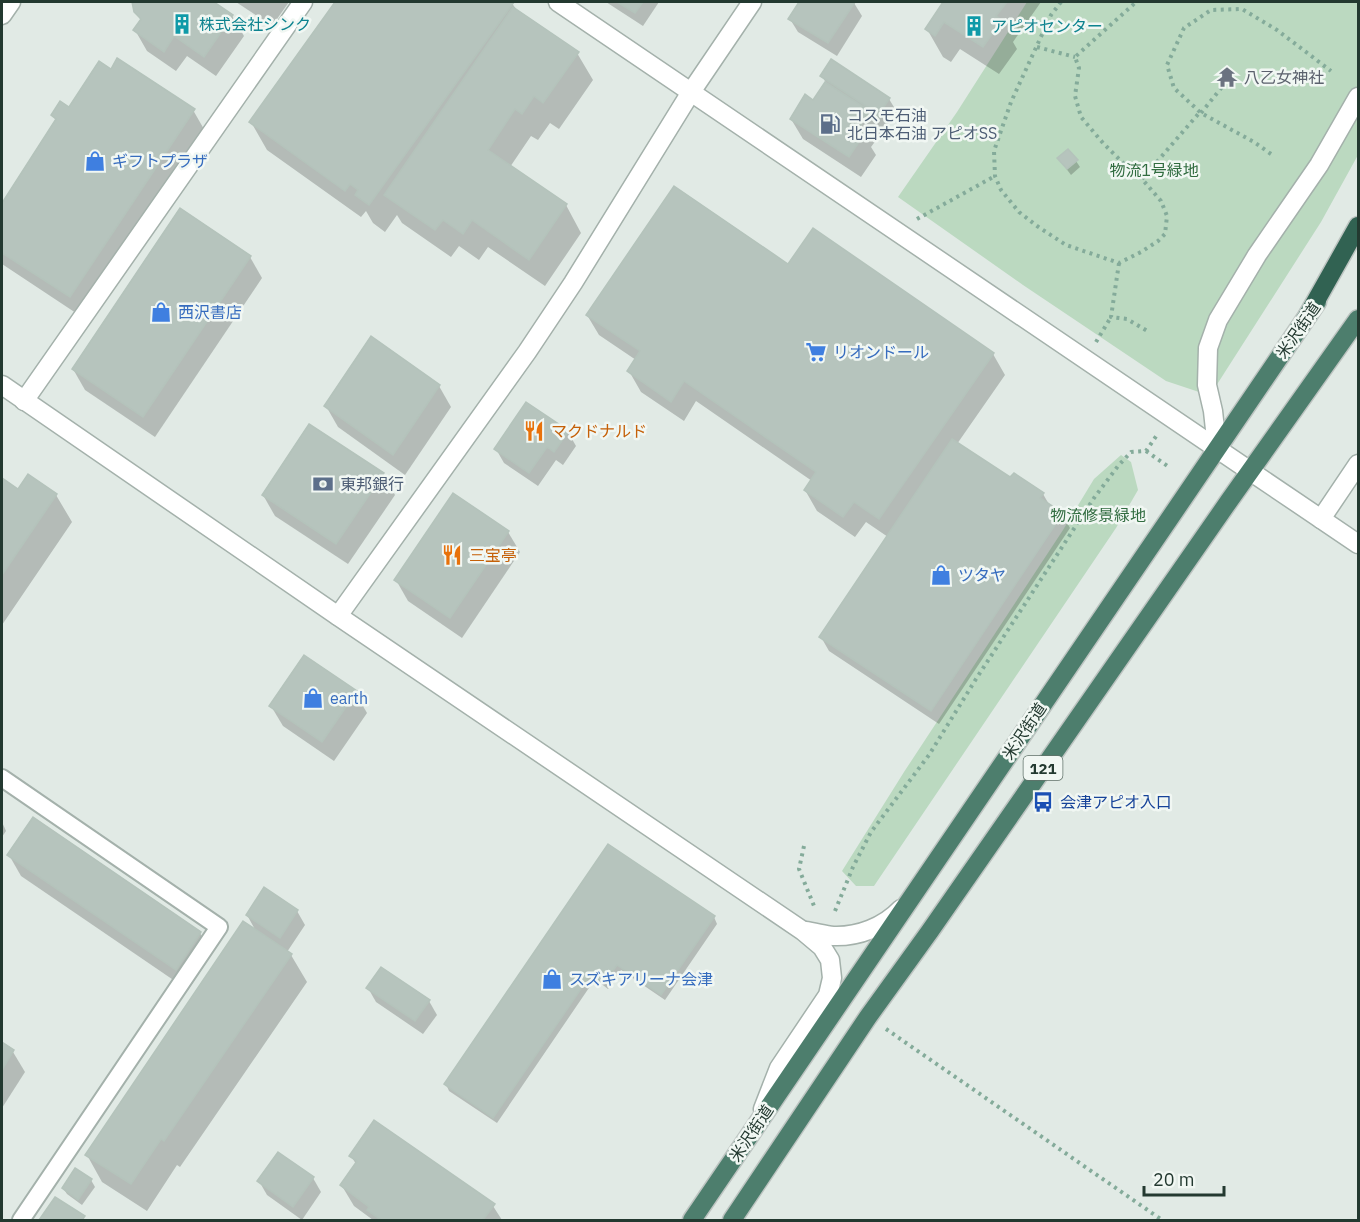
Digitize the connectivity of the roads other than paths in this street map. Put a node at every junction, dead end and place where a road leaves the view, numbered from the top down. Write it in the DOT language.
graph roads {
  1 [pos="11,2"];
  2 [pos="303,2"];
  3 [pos="558,2"];
  4 [pos="752,2"];
  5 [pos="2,15"];
  6 [pos="691,92"];
  7 [pos="1359,97"];
  8 [pos="1359,226"];
  9 [pos="1359,244"];
  10 [pos="1308,315"];
  11 [pos="1359,319"];
  12 [pos="2,386"];
  13 [pos="24,401"];
  14 [pos="1217,448"];
  15 [pos="1359,464"];
  16 [pos="1250,471"];
  17 [pos="1321,519"];
  18 [pos="1359,544"];
  19 [pos="338,616"];
  20 [pos="2,778"];
  21 [pos="909,901"];
  22 [pos="803,931"];
  23 [pos="758,1123"];
  24 [pos="21,1221"];
  25 [pos="692,1221"];
  26 [pos="732,1221"];
  1 -- 5 [label="street"];
  2 -- 13 [label="street"];
  3 -- 6 [label="street"];
  4 -- 6 [label="street"];
  6 -- 14 [label="street"];
  6 -- 19 [label="street"];
  7 -- 14 [label="street"];
  8 -- 10 [label="highway"];
  9 -- 10 [label="highway, 米沢街道 / 121"];
  10 -- 14 [label="highway, 米沢街道 / 121"];
  11 -- 16 [label="highway, 米沢街道 / 121"];
  12 -- 13 [label="street"];
  13 -- 19 [label="street"];
  14 -- 16 [label="street"];
  14 -- 21 [label="highway, 米沢街道 / 121"];
  15 -- 17 [label="street"];
  16 -- 17 [label="street"];
  16 -- 26 [label="highway, 米沢街道 / 121"];
  17 -- 18 [label="street"];
  19 -- 22 [label="street"];
  20 -- 24 [label="lane"];
  21 -- 22 [label="street"];
  21 -- 23 [label="highway, 米沢街道 / 121"];
  22 -- 23 [label="street"];
  23 -- 25 [label="highway, 米沢街道 / 121"];
}
